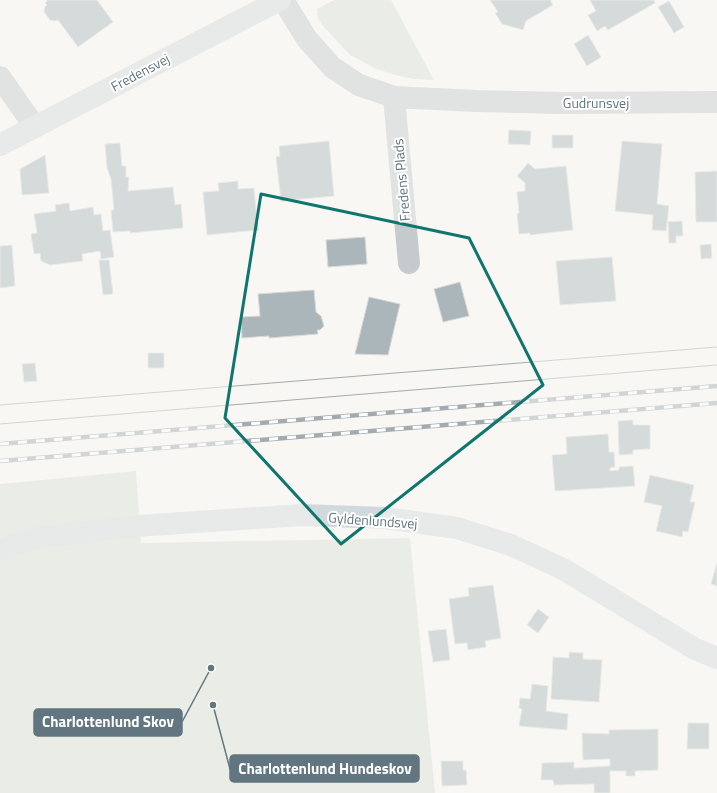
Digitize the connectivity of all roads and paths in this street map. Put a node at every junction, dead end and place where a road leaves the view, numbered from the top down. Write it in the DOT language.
graph roads {
  1 [pos="281,0"];
  2 [pos="0,77"];
  3 [pos="394,96"];
  4 [pos="717,102"];
  5 [pos="35,127"];
  6 [pos="0,145"];
  7 [pos="409,263"];
  8 [pos="0,550"];
  9 [pos="717,658"];
  1 -- 3 [label="street"];
  1 -- 5 [label="street, Fredensvej"];
  2 -- 5 [label="street"];
  3 -- 4 [label="street, Gudrunsvej"];
  3 -- 7 [label="street, Fredens Plads"];
  5 -- 6 [label="street, Fredensvej"];
  8 -- 9 [label="street, Gyldenlundsvej"];
}
